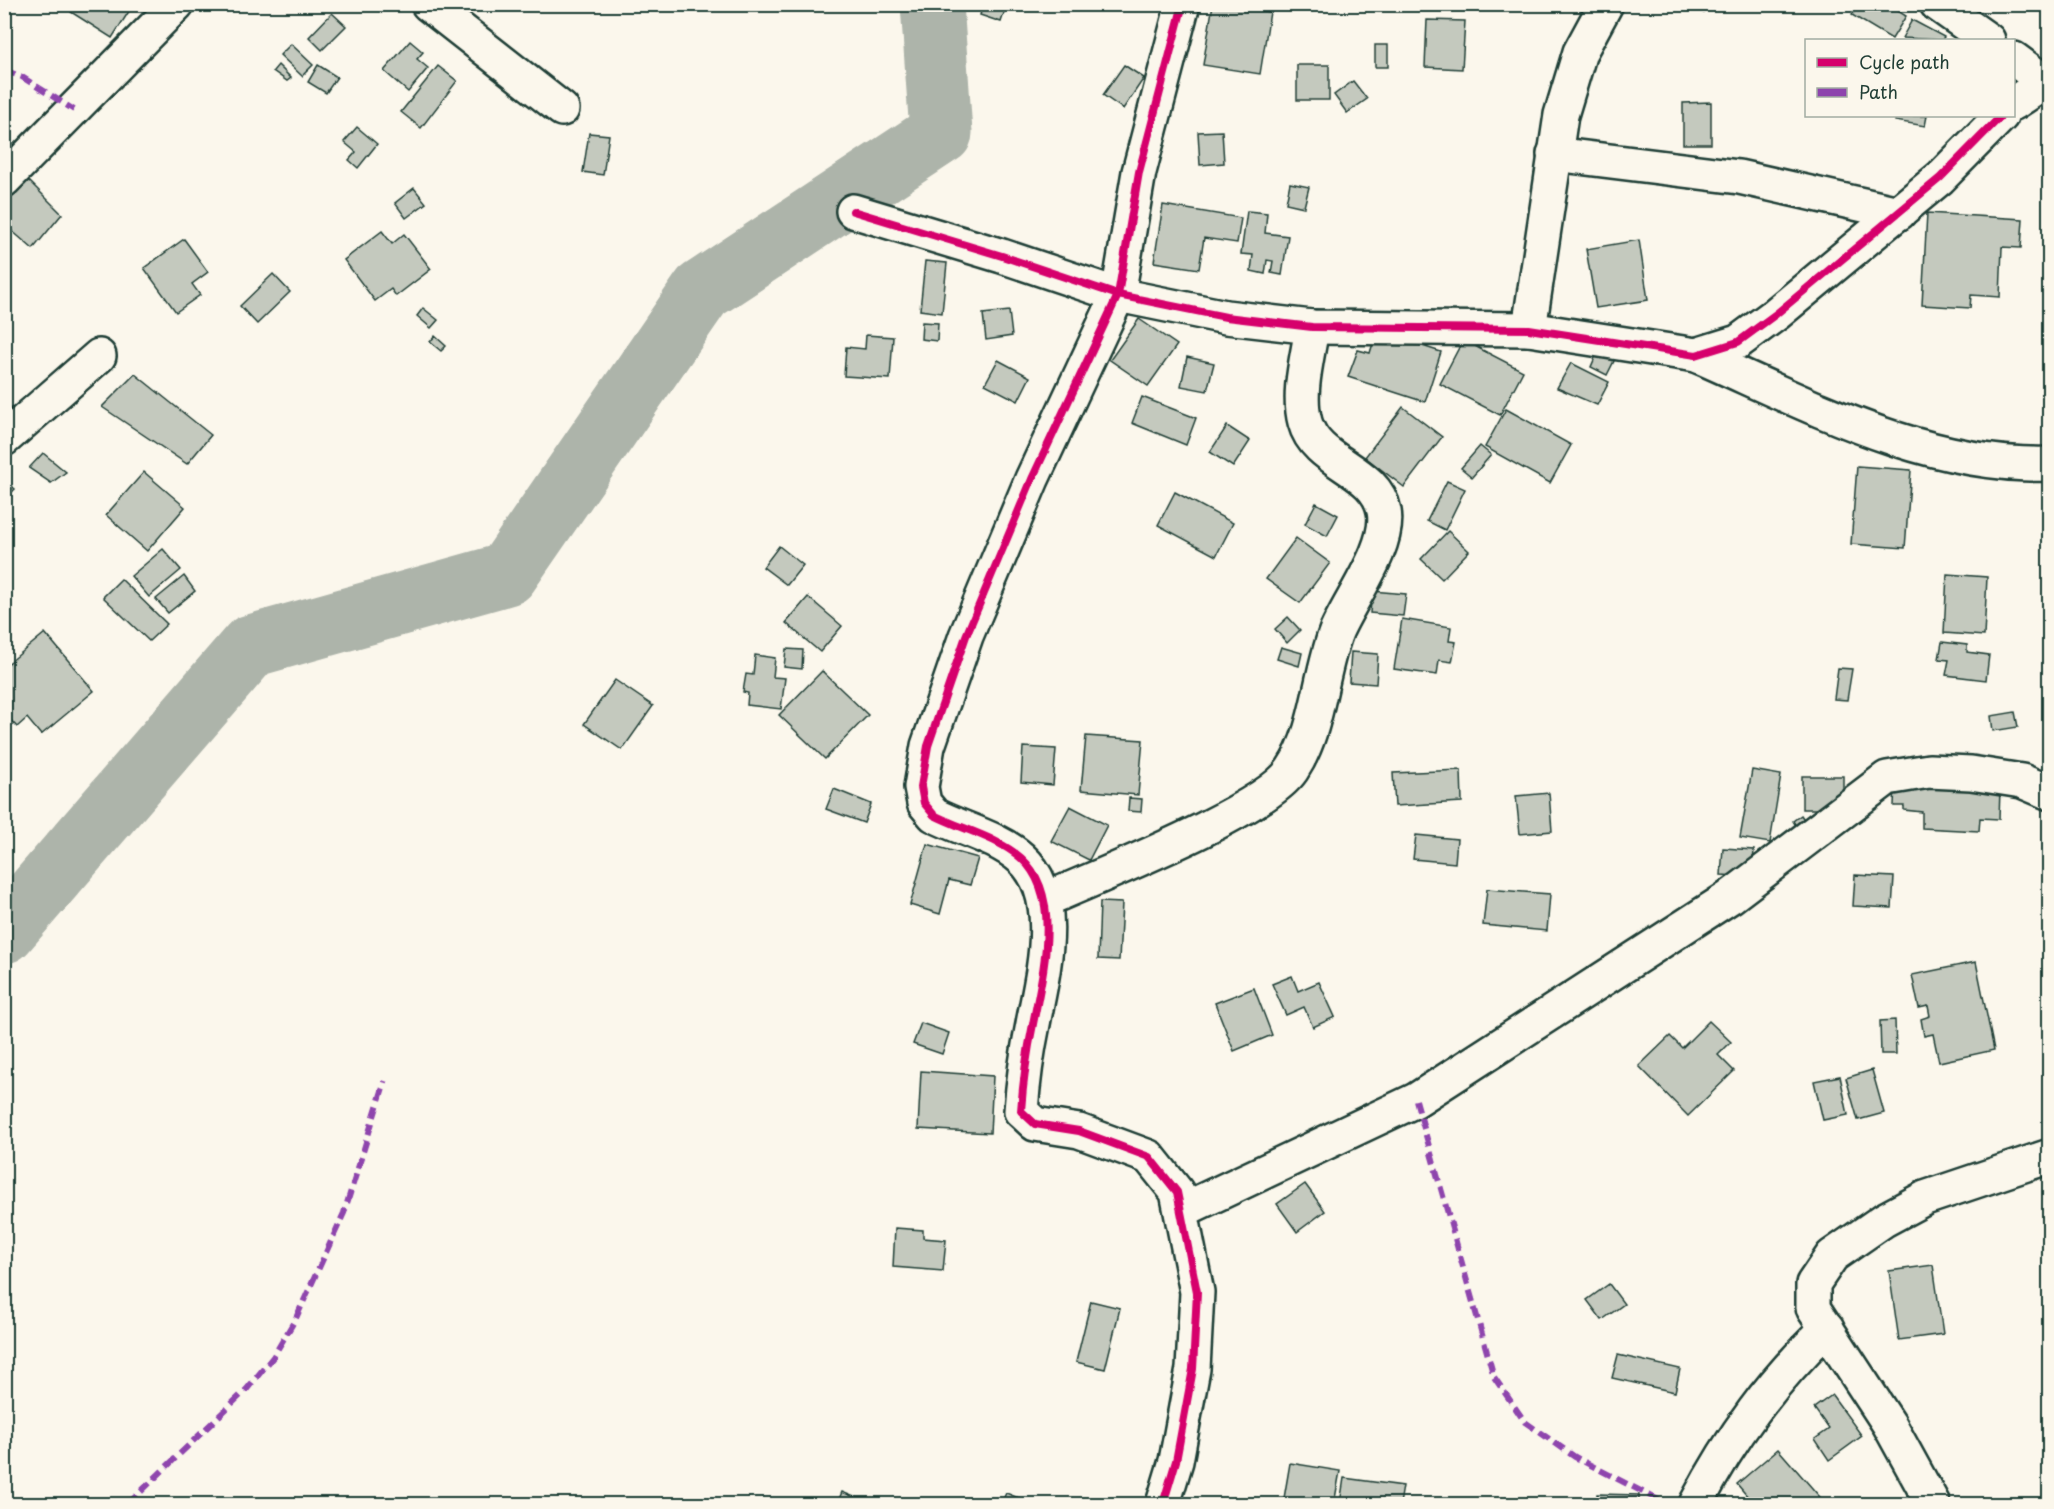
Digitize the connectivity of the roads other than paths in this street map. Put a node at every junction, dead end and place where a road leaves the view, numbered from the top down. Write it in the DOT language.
graph roads {
  1 [pos="177,4"];
  2 [pos="428,4"];
  3 [pos="1183,4"];
  4 [pos="1606,4"];
  5 [pos="1937,4"];
  6 [pos="1987,39"];
  7 [pos="2015,60"];
  8 [pos="2047,81"];
  9 [pos="2015,102"];
  10 [pos="562,109"];
  11 [pos="2000,117"];
  12 [pos="1554,154"];
  13 [pos="4,180"];
  14 [pos="853,211"];
  15 [pos="1899,213"];
  16 [pos="1118,295"];
  17 [pos="1312,327"];
  18 [pos="1529,329"];
  19 [pos="1696,355"];
  20 [pos="99,356"];
  21 [pos="4,439"];
  22 [pos="2049,464"];
  23 [pos="2049,793"];
  24 [pos="1045,900"];
  25 [pos="2049,1156"];
  26 [pos="1183,1210"];
  27 [pos="1827,1328"];
  28 [pos="1163,1504"];
  29 [pos="1696,1504"];
  30 [pos="1933,1504"];
  1 -- 13 [label="street"];
  2 -- 10 [label="street"];
  3 -- 16 [label="street"];
  4 -- 12 [label="street"];
  5 -- 6 [label="street"];
  7 -- 8 [label="street"];
  8 -- 9 [label="street"];
  11 -- 15 [label="street"];
  12 -- 15 [label="street"];
  12 -- 18 [label="street"];
  14 -- 16 [label="street"];
  15 -- 19 [label="street"];
  16 -- 17 [label="street"];
  16 -- 24 [label="street"];
  17 -- 18 [label="street"];
  17 -- 24 [label="street"];
  18 -- 19 [label="street"];
  19 -- 22 [label="street"];
  20 -- 21 [label="street"];
  23 -- 26 [label="street"];
  24 -- 26 [label="street"];
  25 -- 27 [label="street"];
  26 -- 28 [label="street"];
  27 -- 29 [label="street"];
  27 -- 30 [label="street"];
}
